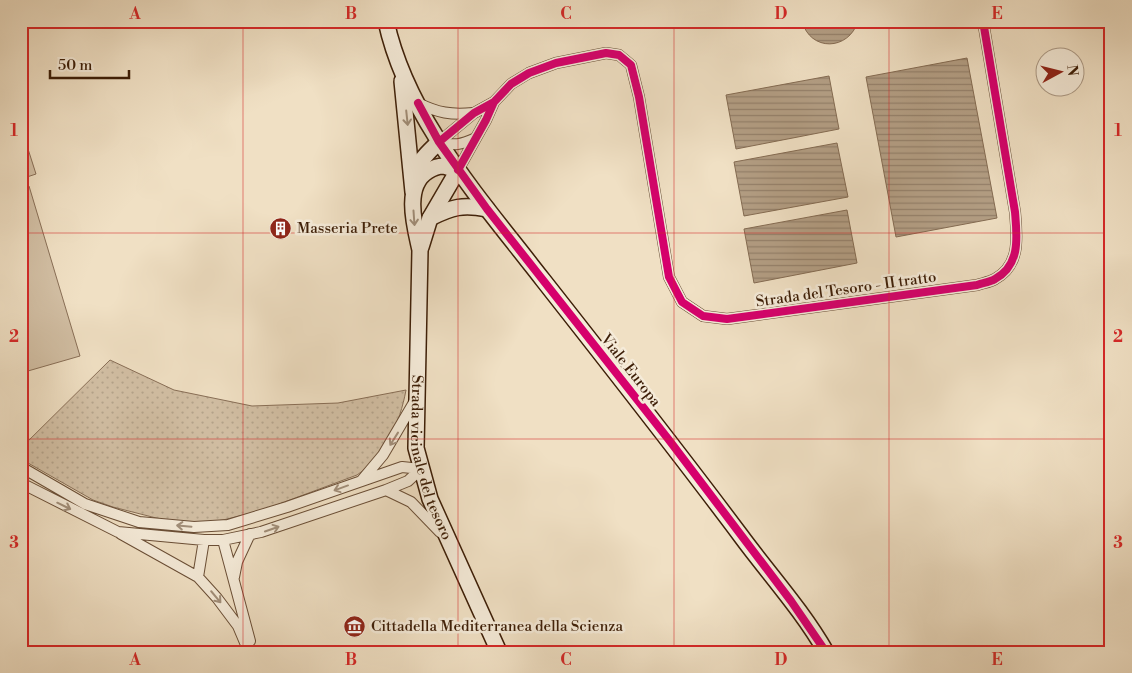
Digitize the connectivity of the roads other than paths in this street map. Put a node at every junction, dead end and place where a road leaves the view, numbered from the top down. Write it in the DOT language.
graph roads {
  1 [pos="386,21"];
  2 [pos="983,21"];
  3 [pos="401,70"];
  4 [pos="494,102"];
  5 [pos="418,104"];
  6 [pos="474,113"];
  7 [pos="476,138"];
  8 [pos="438,142"];
  9 [pos="458,170"];
  10 [pos="412,176"];
  11 [pos="413,195"];
  12 [pos="487,209"];
  13 [pos="430,218"];
  14 [pos="420,250"];
  15 [pos="417,396"];
  16 [pos="21,467"];
  17 [pos="421,469"];
  18 [pos="362,480"];
  19 [pos="21,483"];
  20 [pos="386,490"];
  21 [pos="118,532"];
  22 [pos="250,534"];
  23 [pos="204,540"];
  24 [pos="223,540"];
  25 [pos="447,540"];
  26 [pos="198,577"];
  27 [pos="234,580"];
  28 [pos="251,652"];
  29 [pos="499,652"];
  30 [pos="826,652"];
  1 -- 3 [label="main road, Viale Europa"];
  2 -- 4 [label="street, Strada del Tesoro - II tratto"];
  3 -- 5 [label="main road, Viale Europa"];
  3 -- 10 [label="main road, one-way"];
  4 -- 6 [label="street"];
  4 -- 7 [label="street"];
  5 -- 6 [label="street"];
  5 -- 8 [label="main road, Viale Europa"];
  6 -- 8 [label="street"];
  7 -- 8 [label="street"];
  7 -- 9 [label="street"];
  8 -- 9 [label="main road, Viale Europa"];
  8 -- 10 [label="main road"];
  9 -- 11 [label="main road"];
  9 -- 12 [label="main road, Viale Europa"];
  9 -- 13 [label="main road"];
  10 -- 11 [label="main road"];
  11 -- 14 [label="main road, one-way"];
  12 -- 13 [label="main road"];
  12 -- 30 [label="main road, Viale Europa"];
  13 -- 14 [label="main road"];
  14 -- 15 [label="main road, Strada vicinale del tesoro"];
  15 -- 17 [label="main road, Strada vicinale del tesoro"];
  15 -- 18 [label="street, one-way"];
  18 -- 16 [label="street, one-way"];
  17 -- 18 [label="street"];
  17 -- 20 [label="street"];
  17 -- 25 [label="main road, Strada vicinale del tesoro"];
  19 -- 21 [label="street, one-way"];
  22 -- 20 [label="street, one-way"];
  20 -- 25 [label="street"];
  21 -- 23 [label="street"];
  21 -- 26 [label="street"];
  22 -- 24 [label="street"];
  22 -- 27 [label="street"];
  23 -- 24 [label="street"];
  23 -- 26 [label="street"];
  24 -- 27 [label="street"];
  25 -- 29 [label="main road, Strada vicinale del tesoro"];
  26 -- 28 [label="street, one-way"];
  27 -- 28 [label="street"];
}
